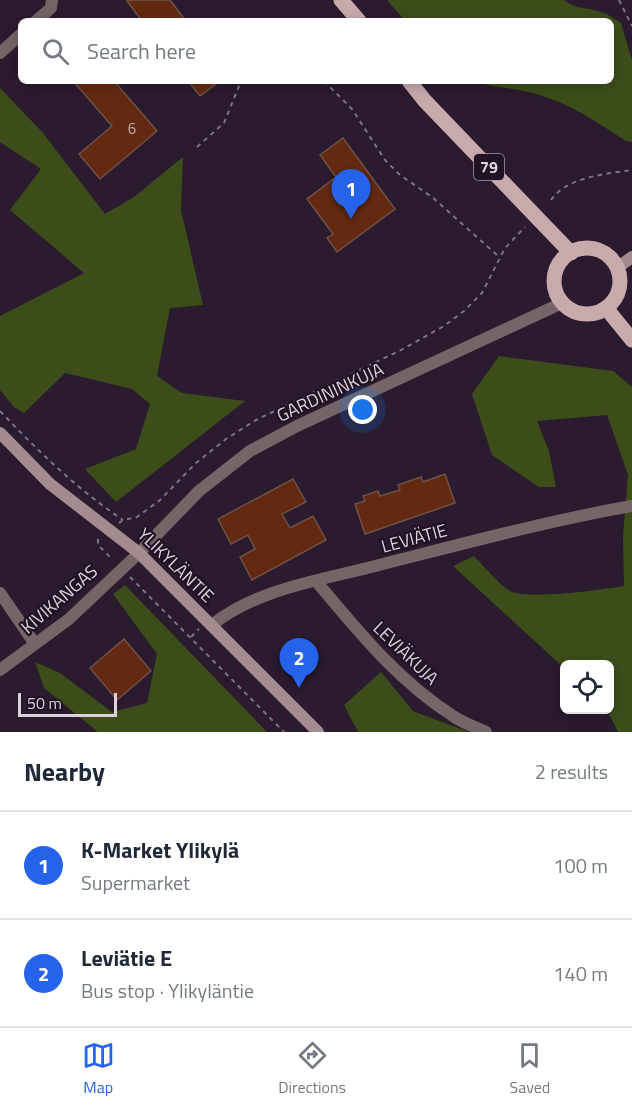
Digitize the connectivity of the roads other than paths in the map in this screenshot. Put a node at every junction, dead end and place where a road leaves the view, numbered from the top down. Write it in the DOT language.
graph roads {
  1 [pos="52,0"];
  2 [pos="341,0"];
  3 [pos="39,18"];
  4 [pos="356,18"];
  5 [pos="18,37"];
  6 [pos="0,53"];
  7 [pos="411,84"];
  8 [pos="571,253"];
  9 [pos="632,257"];
  10 [pos="617,268"];
  11 [pos="562,303"];
  12 [pos="606,308"];
  13 [pos="632,340"];
  14 [pos="0,433"];
  15 [pos="632,506"];
  16 [pos="139,553"];
  17 [pos="316,581"];
  18 [pos="0,593"];
  19 [pos="212,625"];
  20 [pos="35,644"];
  21 [pos="0,670"];
  22 [pos="318,732"];
  23 [pos="486,732"];
  1 -- 3 [label="street"];
  2 -- 4 [label="main road"];
  5 -- 6 [label="street"];
  7 -- 8 [label="main road, 79"];
  8 -- 10 [label="main road"];
  8 -- 11 [label="main road"];
  9 -- 10 [label="main road"];
  10 -- 12 [label="main road"];
  11 -- 12 [label="main road"];
  11 -- 16 [label="street, GARDININKUJA"];
  12 -- 13 [label="main road"];
  14 -- 16 [label="main road, YLIKYLÄNTIE"];
  15 -- 17 [label="street, LEVIÄTIE"];
  16 -- 19 [label="main road, YLIKYLÄNTIE"];
  16 -- 20 [label="street, KIVIKANGAS"];
  17 -- 19 [label="street, LEVIÄTIE"];
  17 -- 23 [label="street, LEVIÄKUJA"];
  18 -- 20 [label="street"];
  19 -- 22 [label="main road, YLIKYLÄNTIE"];
  20 -- 21 [label="street, KIVIKANGAS"];
}
